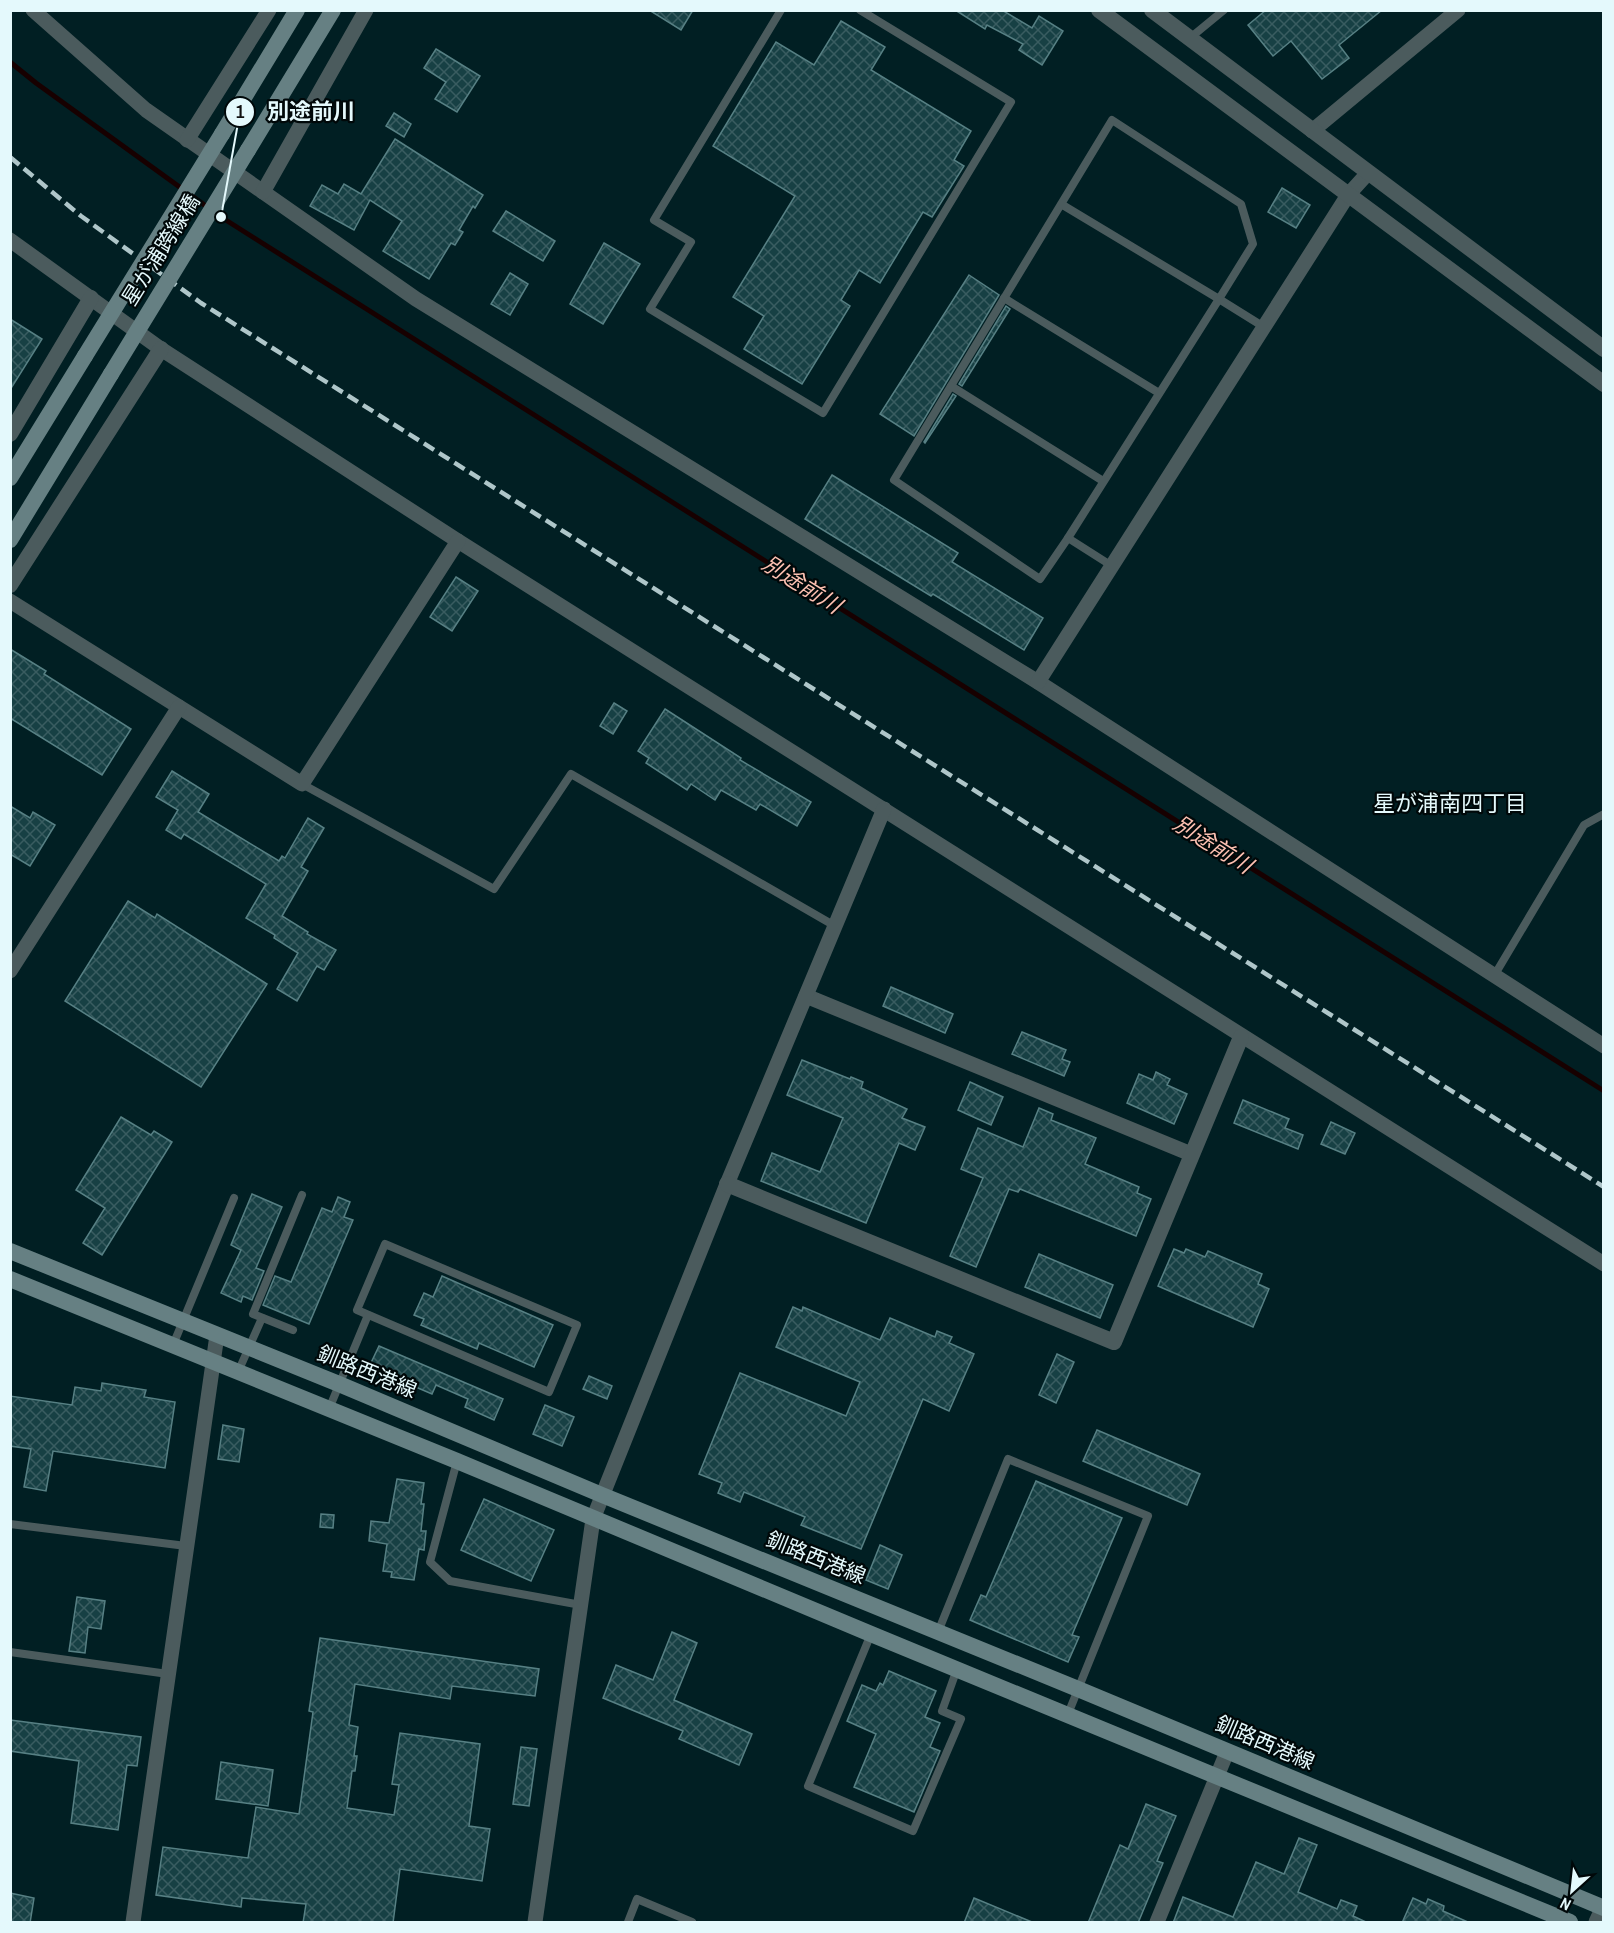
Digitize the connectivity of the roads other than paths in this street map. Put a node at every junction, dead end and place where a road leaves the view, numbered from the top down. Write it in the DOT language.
graph roads {
  1 [pos="33,10"];
  2 [pos="269,10"];
  3 [pos="297,10"];
  4 [pos="333,10"];
  5 [pos="366,10"];
  6 [pos="781,10"];
  7 [pos="1099,10"];
  8 [pos="1152,10"];
  9 [pos="1224,10"];
  10 [pos="1458,10"];
  11 [pos="865,12"];
  12 [pos="1190,38"];
  13 [pos="1312,131"];
  14 [pos="188,140"];
  15 [pos="1368,173"];
  16 [pos="263,192"];
  17 [pos="1348,195"];
  18 [pos="1061,204"];
  19 [pos="10,240"];
  20 [pos="91,298"];
  21 [pos="1004,298"];
  22 [pos="1219,299"];
  23 [pos="1264,327"];
  24 [pos="162,349"];
  25 [pos="1604,350"];
  26 [pos="1603,382"];
  27 [pos="951,386"];
  28 [pos="1160,393"];
  29 [pos="10,434"];
  30 [pos="10,478"];
  31 [pos="1104,482"];
  32 [pos="1068,538"];
  33 [pos="10,540"];
  34 [pos="458,541"];
  35 [pos="1112,566"];
  36 [pos="10,585"];
  37 [pos="10,601"];
  38 [pos="1038,682"];
  39 [pos="179,706"];
  40 [pos="303,784"];
  41 [pos="884,809"];
  42 [pos="1604,814"];
  43 [pos="835,926"];
  44 [pos="10,971"];
  45 [pos="1494,976"];
  46 [pos="806,996"];
  47 [pos="1241,1036"];
  48 [pos="1604,1046"];
  49 [pos="1191,1154"];
  50 [pos="728,1184"];
  51 [pos="302,1195"];
  52 [pos="234,1198"];
  53 [pos="10,1251"];
  54 [pos="1604,1264"];
  55 [pos="10,1279"];
  56 [pos="368,1315"];
  57 [pos="262,1318"];
  58 [pos="183,1320"];
  59 [pos="293,1330"];
  60 [pos="217,1335"];
  61 [pos="173,1345"];
  62 [pos="249,1348"];
  63 [pos="213,1361"];
  64 [pos="238,1372"];
  65 [pos="339,1384"];
  66 [pos="329,1409"];
  67 [pos="457,1461"];
  68 [pos="602,1495"];
  69 [pos="593,1519"];
  70 [pos="10,1524"];
  71 [pos="186,1546"];
  72 [pos="581,1605"];
  73 [pos="938,1632"];
  74 [pos="871,1634"];
  75 [pos="10,1652"];
  76 [pos="957,1669"];
  77 [pos="168,1674"];
  78 [pos="1078,1689"];
  79 [pos="1068,1714"];
  80 [pos="1227,1752"];
  81 [pos="1218,1776"];
  82 [pos="1601,1912"];
  83 [pos="133,1923"];
  84 [pos="535,1923"];
  85 [pos="628,1923"];
  86 [pos="692,1923"];
  87 [pos="1157,1923"];
  88 [pos="1570,1923"];
  1 -- 14 [label="street"];
  2 -- 14 [label="street"];
  3 -- 30 [label="main road, 星が浦跨線橋, bridge"];
  4 -- 33 [label="main road, 星が浦跨線橋, bridge"];
  5 -- 16 [label="street"];
  6 -- 11 [label="lane"];
  7 -- 17 [label="street"];
  8 -- 12 [label="street"];
  9 -- 12 [label="lane"];
  10 -- 13 [label="street"];
  12 -- 13 [label="street"];
  13 -- 15 [label="street"];
  14 -- 16 [label="street"];
  15 -- 17 [label="street"];
  15 -- 25 [label="street"];
  16 -- 38 [label="street"];
  17 -- 23 [label="street"];
  17 -- 26 [label="street"];
  18 -- 21 [label="lane"];
  18 -- 22 [label="lane"];
  18 -- 22 [label="lane"];
  19 -- 20 [label="street"];
  20 -- 24 [label="street"];
  20 -- 29 [label="street"];
  21 -- 27 [label="lane"];
  21 -- 28 [label="lane"];
  22 -- 23 [label="lane"];
  22 -- 28 [label="lane"];
  23 -- 35 [label="street"];
  24 -- 34 [label="street"];
  24 -- 36 [label="street"];
  27 -- 31 [label="lane"];
  27 -- 32 [label="lane"];
  28 -- 31 [label="lane"];
  31 -- 32 [label="lane"];
  32 -- 35 [label="lane"];
  34 -- 40 [label="street"];
  34 -- 41 [label="street"];
  35 -- 38 [label="street"];
  37 -- 39 [label="street"];
  38 -- 45 [label="street"];
  39 -- 40 [label="street"];
  39 -- 44 [label="street"];
  40 -- 43 [label="lane"];
  41 -- 43 [label="street"];
  41 -- 47 [label="street"];
  42 -- 45 [label="lane"];
  43 -- 46 [label="street"];
  45 -- 48 [label="street"];
  46 -- 49 [label="street"];
  46 -- 50 [label="street"];
  47 -- 49 [label="street"];
  47 -- 54 [label="street"];
  49 -- 50 [label="street"];
  50 -- 68 [label="street"];
  51 -- 57 [label="lane"];
  52 -- 58 [label="lane"];
  53 -- 58 [label="main road, 釧路西港線"];
  55 -- 61 [label="main road"];
  56 -- 56 [label="lane"];
  56 -- 65 [label="lane"];
  57 -- 59 [label="lane"];
  57 -- 62 [label="lane"];
  58 -- 60 [label="main road, 釧路西港線"];
  58 -- 61 [label="lane"];
  60 -- 62 [label="main road, 釧路西港線"];
  60 -- 63 [label="street"];
  61 -- 63 [label="main road"];
  62 -- 64 [label="lane"];
  62 -- 65 [label="main road, 釧路西港線"];
  63 -- 64 [label="main road"];
  63 -- 71 [label="street"];
  64 -- 66 [label="main road"];
  65 -- 66 [label="lane"];
  65 -- 68 [label="main road, 釧路西港線"];
  66 -- 67 [label="main road"];
  67 -- 69 [label="main road"];
  67 -- 72 [label="lane"];
  68 -- 69 [label="street"];
  68 -- 73 [label="main road, 釧路西港線"];
  69 -- 72 [label="street"];
  69 -- 74 [label="main road"];
  70 -- 71 [label="lane"];
  71 -- 77 [label="street"];
  72 -- 84 [label="street"];
  73 -- 78 [label="main road, 釧路西港線"];
  73 -- 78 [label="lane"];
  74 -- 76 [label="main road"];
  74 -- 76 [label="lane"];
  75 -- 77 [label="lane"];
  76 -- 79 [label="main road"];
  77 -- 83 [label="street"];
  78 -- 79 [label="lane"];
  78 -- 80 [label="main road, 釧路西港線"];
  79 -- 81 [label="main road"];
  80 -- 81 [label="street"];
  80 -- 82 [label="main road, 釧路西港線"];
  81 -- 87 [label="street"];
  81 -- 88 [label="main road"];
  85 -- 86 [label="lane"];
}
